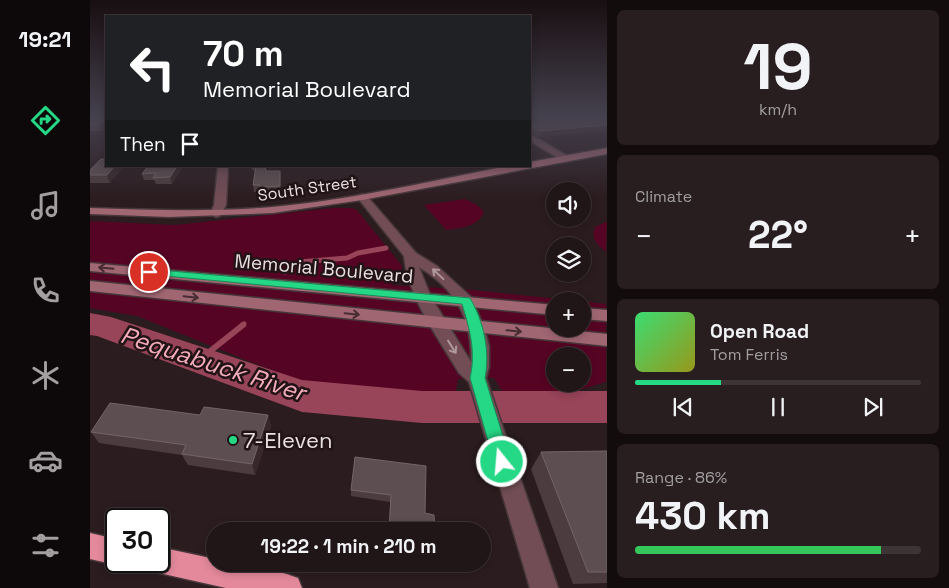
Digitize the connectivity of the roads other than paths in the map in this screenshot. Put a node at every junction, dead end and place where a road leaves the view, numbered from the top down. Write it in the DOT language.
graph roads {
  1 [pos="541,143"];
  2 [pos="606,151"];
  3 [pos="566,159"];
  4 [pos="531,165"];
  5 [pos="223,167"];
  6 [pos="520,167"];
  7 [pos="362,197"];
  8 [pos="90,211"];
  9 [pos="216,214"];
  10 [pos="412,256"];
  11 [pos="90,267"];
  12 [pos="90,286"];
  13 [pos="423,297"];
  14 [pos="466,301"];
  15 [pos="546,309"];
  16 [pos="591,314"];
  17 [pos="606,316"];
  18 [pos="437,323"];
  19 [pos="476,327"];
  20 [pos="606,340"];
  21 [pos="478,378"];
  22 [pos="90,546"];
  23 [pos="105,549"];
  24 [pos="170,562"];
  25 [pos="288,588"];
  26 [pos="544,588"];
  1 -- 3 [label="street"];
  2 -- 3 [label="main road"];
  3 -- 4 [label="main road"];
  5 -- 9 [label="street"];
  6 -- 7 [label="main road, South Street"];
  7 -- 9 [label="main road, South Street"];
  7 -- 10 [label="street"];
  8 -- 9 [label="main road, South Street"];
  10 -- 13 [label="street"];
  14 -- 10 [label="street, one-way"];
  13 -- 11 [label="main road, Memorial Boulevard, one-way"];
  12 -- 18 [label="main road, one-way"];
  13 -- 14 [label="main road, Memorial Boulevard"];
  13 -- 18 [label="street"];
  14 -- 15 [label="main road, Memorial Boulevard"];
  14 -- 19 [label="street"];
  16 -- 17 [label="main road"];
  18 -- 19 [label="main road"];
  18 -- 21 [label="street, one-way"];
  19 -- 20 [label="main road, one-way"];
  19 -- 21 [label="street"];
  21 -- 26 [label="street"];
  22 -- 23 [label="highway"];
  24 -- 25 [label="highway"];
}
